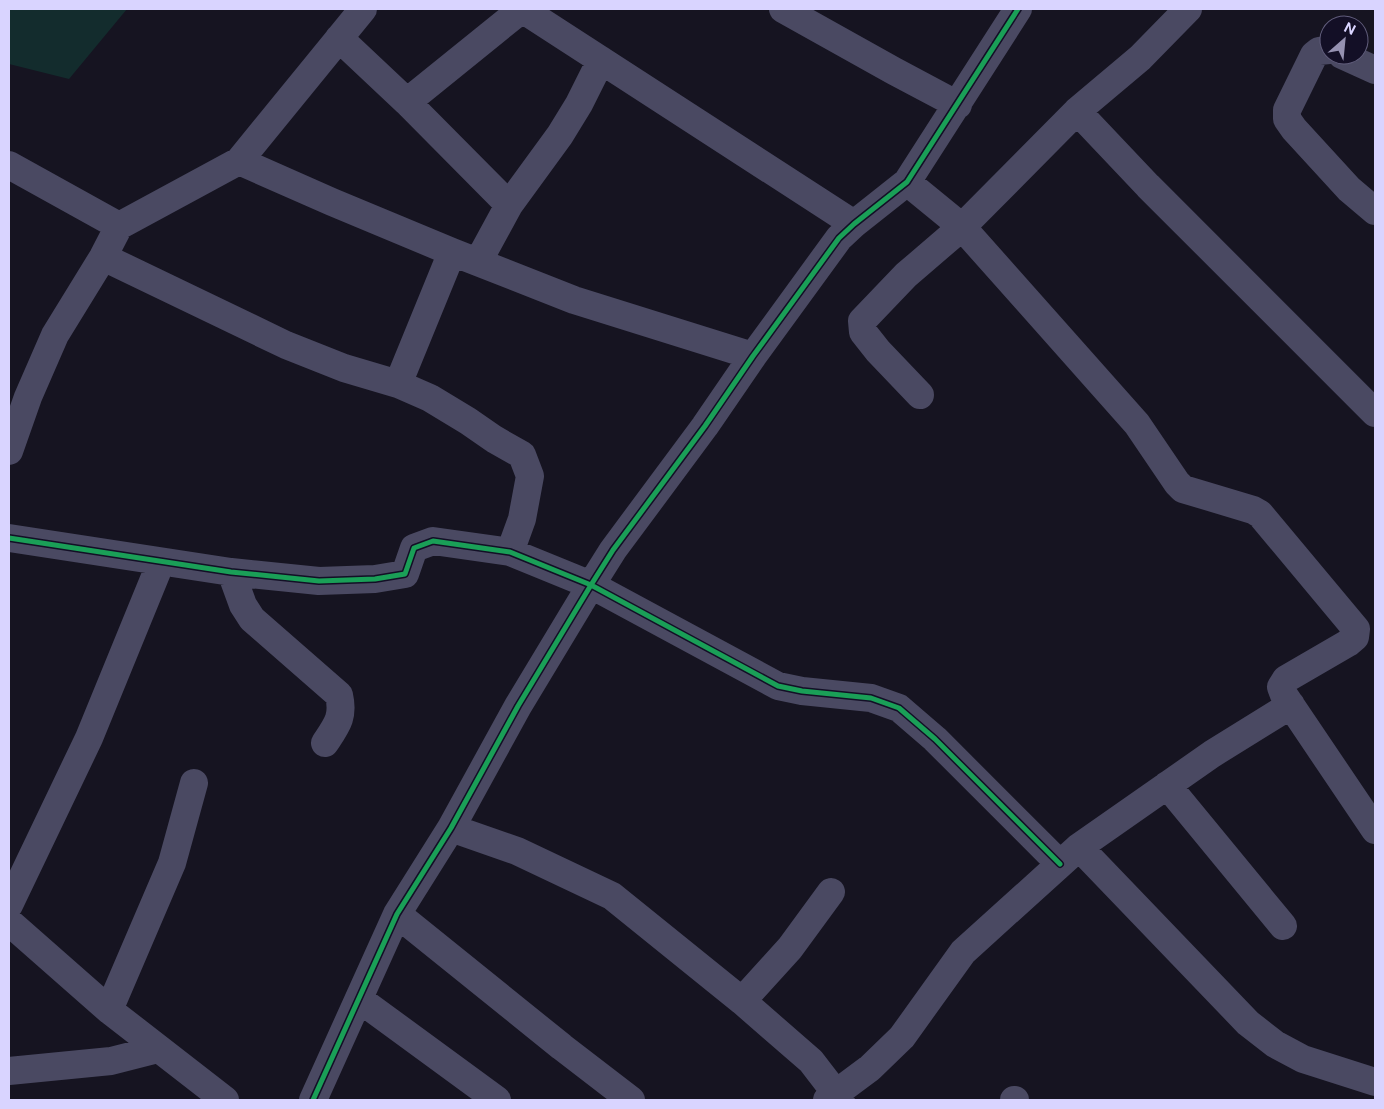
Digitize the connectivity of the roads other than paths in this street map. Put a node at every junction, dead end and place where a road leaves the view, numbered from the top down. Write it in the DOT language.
graph roads {
  1 [pos="363,9"];
  2 [pos="522,9"];
  3 [pos="783,9"];
  4 [pos="1018,9"];
  5 [pos="1188,9"];
  6 [pos="339,38"];
  7 [pos="1319,51"];
  8 [pos="601,60"];
  9 [pos="407,102"];
  10 [pos="958,105"];
  11 [pos="1077,111"];
  12 [pos="240,161"];
  13 [pos="9,165"];
  14 [pos="908,182"];
  15 [pos="509,205"];
  16 [pos="1375,211"];
  17 [pos="854,224"];
  18 [pos="119,226"];
  19 [pos="962,227"];
  20 [pos="452,252"];
  21 [pos="103,257"];
  22 [pos="478,262"];
  23 [pos="753,356"];
  24 [pos="398,384"];
  25 [pos="920,395"];
  26 [pos="1375,413"];
  27 [pos="9,451"];
  28 [pos="9,538"];
  29 [pos="510,552"];
  30 [pos="161,562"];
  31 [pos="231,572"];
  32 [pos="591,585"];
  33 [pos="1291,705"];
  34 [pos="325,742"];
  35 [pos="194,783"];
  36 [pos="1167,785"];
  37 [pos="452,828"];
  38 [pos="1375,830"];
  39 [pos="1070,856"];
  40 [pos="831,892"];
  41 [pos="9,905"];
  42 [pos="398,914"];
  43 [pos="9,922"];
  44 [pos="1283,926"];
  45 [pos="359,999"];
  46 [pos="742,1001"];
  47 [pos="109,1010"];
  48 [pos="158,1049"];
  49 [pos="9,1071"];
  50 [pos="1375,1082"];
  51 [pos="835,1098"];
  52 [pos="224,1100"];
  53 [pos="313,1100"];
  54 [pos="497,1100"];
  55 [pos="632,1100"];
  1 -- 6 [label="street"];
  2 -- 8 [label="street"];
  2 -- 9 [label="street"];
  3 -- 10 [label="street"];
  4 -- 10 [label="street"];
  5 -- 11 [label="street"];
  6 -- 9 [label="street"];
  6 -- 12 [label="street"];
  7 -- 16 [label="street"];
  8 -- 15 [label="street"];
  8 -- 17 [label="street"];
  9 -- 15 [label="street"];
  10 -- 14 [label="street"];
  11 -- 19 [label="street"];
  11 -- 26 [label="street"];
  12 -- 18 [label="street"];
  12 -- 20 [label="street"];
  13 -- 18 [label="street"];
  14 -- 17 [label="street"];
  14 -- 19 [label="street"];
  15 -- 22 [label="street"];
  17 -- 23 [label="street"];
  18 -- 21 [label="street"];
  19 -- 25 [label="street"];
  19 -- 33 [label="street"];
  20 -- 22 [label="street"];
  20 -- 24 [label="street"];
  21 -- 24 [label="street"];
  21 -- 27 [label="street"];
  22 -- 23 [label="street"];
  23 -- 32 [label="street"];
  24 -- 29 [label="street"];
  28 -- 30 [label="street"];
  29 -- 31 [label="street"];
  29 -- 32 [label="street"];
  30 -- 31 [label="street"];
  30 -- 41 [label="street"];
  31 -- 34 [label="street"];
  32 -- 37 [label="street"];
  32 -- 39 [label="street"];
  33 -- 36 [label="street"];
  33 -- 38 [label="street"];
  35 -- 47 [label="street"];
  36 -- 39 [label="street"];
  36 -- 44 [label="street"];
  37 -- 42 [label="street"];
  37 -- 46 [label="street"];
  39 -- 50 [label="street"];
  39 -- 51 [label="street"];
  40 -- 46 [label="street"];
  42 -- 45 [label="street"];
  42 -- 55 [label="street"];
  43 -- 47 [label="street"];
  45 -- 53 [label="street"];
  45 -- 54 [label="street"];
  46 -- 51 [label="street"];
  47 -- 48 [label="street"];
  48 -- 49 [label="street"];
  48 -- 52 [label="street"];
}
